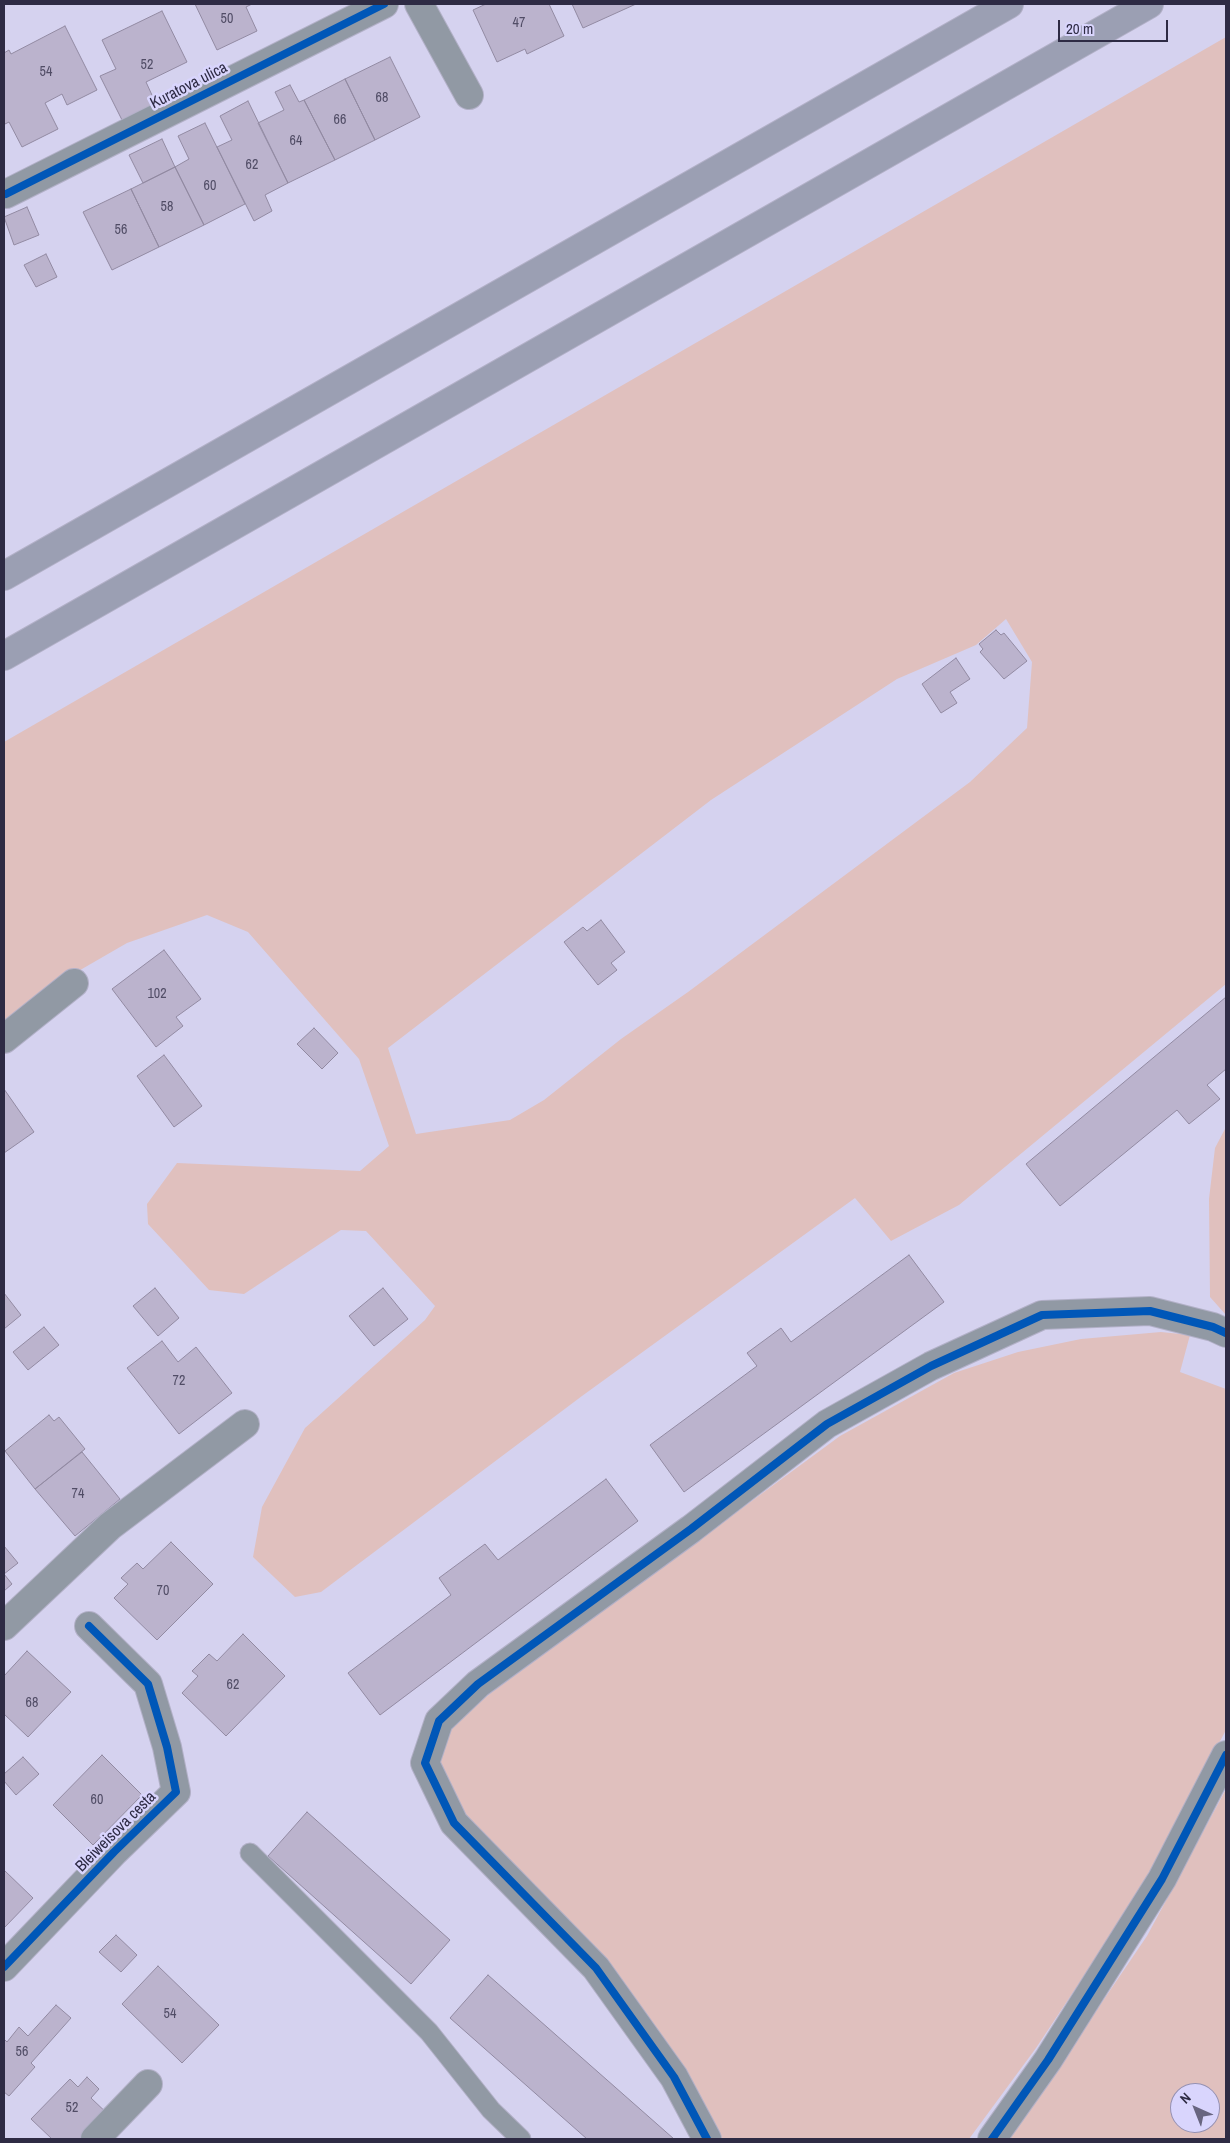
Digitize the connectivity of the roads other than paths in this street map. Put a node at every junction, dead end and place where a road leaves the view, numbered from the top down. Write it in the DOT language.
graph roads {
  1 [pos="384,4"];
  2 [pos="419,4"];
  3 [pos="1010,4"];
  4 [pos="1149,4"];
  5 [pos="469,95"];
  6 [pos="6,194"];
  7 [pos="4,576"];
  8 [pos="4,656"];
  9 [pos="74,983"];
  10 [pos="4,1039"];
  11 [pos="1226,1333"];
  12 [pos="245,1424"];
  13 [pos="4,1626"];
  14 [pos="89,1626"];
  15 [pos="1226,1755"];
  16 [pos="250,1853"];
  17 [pos="4,1967"];
  18 [pos="148,2084"];
  19 [pos="95,2139"];
  20 [pos="521,2139"];
  21 [pos="707,2139"];
  22 [pos="992,2139"];
  1 -- 6 [label="street, Kuratova ulica"];
  2 -- 5 [label="street"];
  3 -- 7 [label="highway"];
  4 -- 8 [label="highway"];
  9 -- 10 [label="street"];
  11 -- 21 [label="street"];
  12 -- 13 [label="street"];
  14 -- 17 [label="street, Bleiweisova cesta"];
  15 -- 22 [label="street"];
  16 -- 20 [label="lane"];
  18 -- 19 [label="street"];
}
